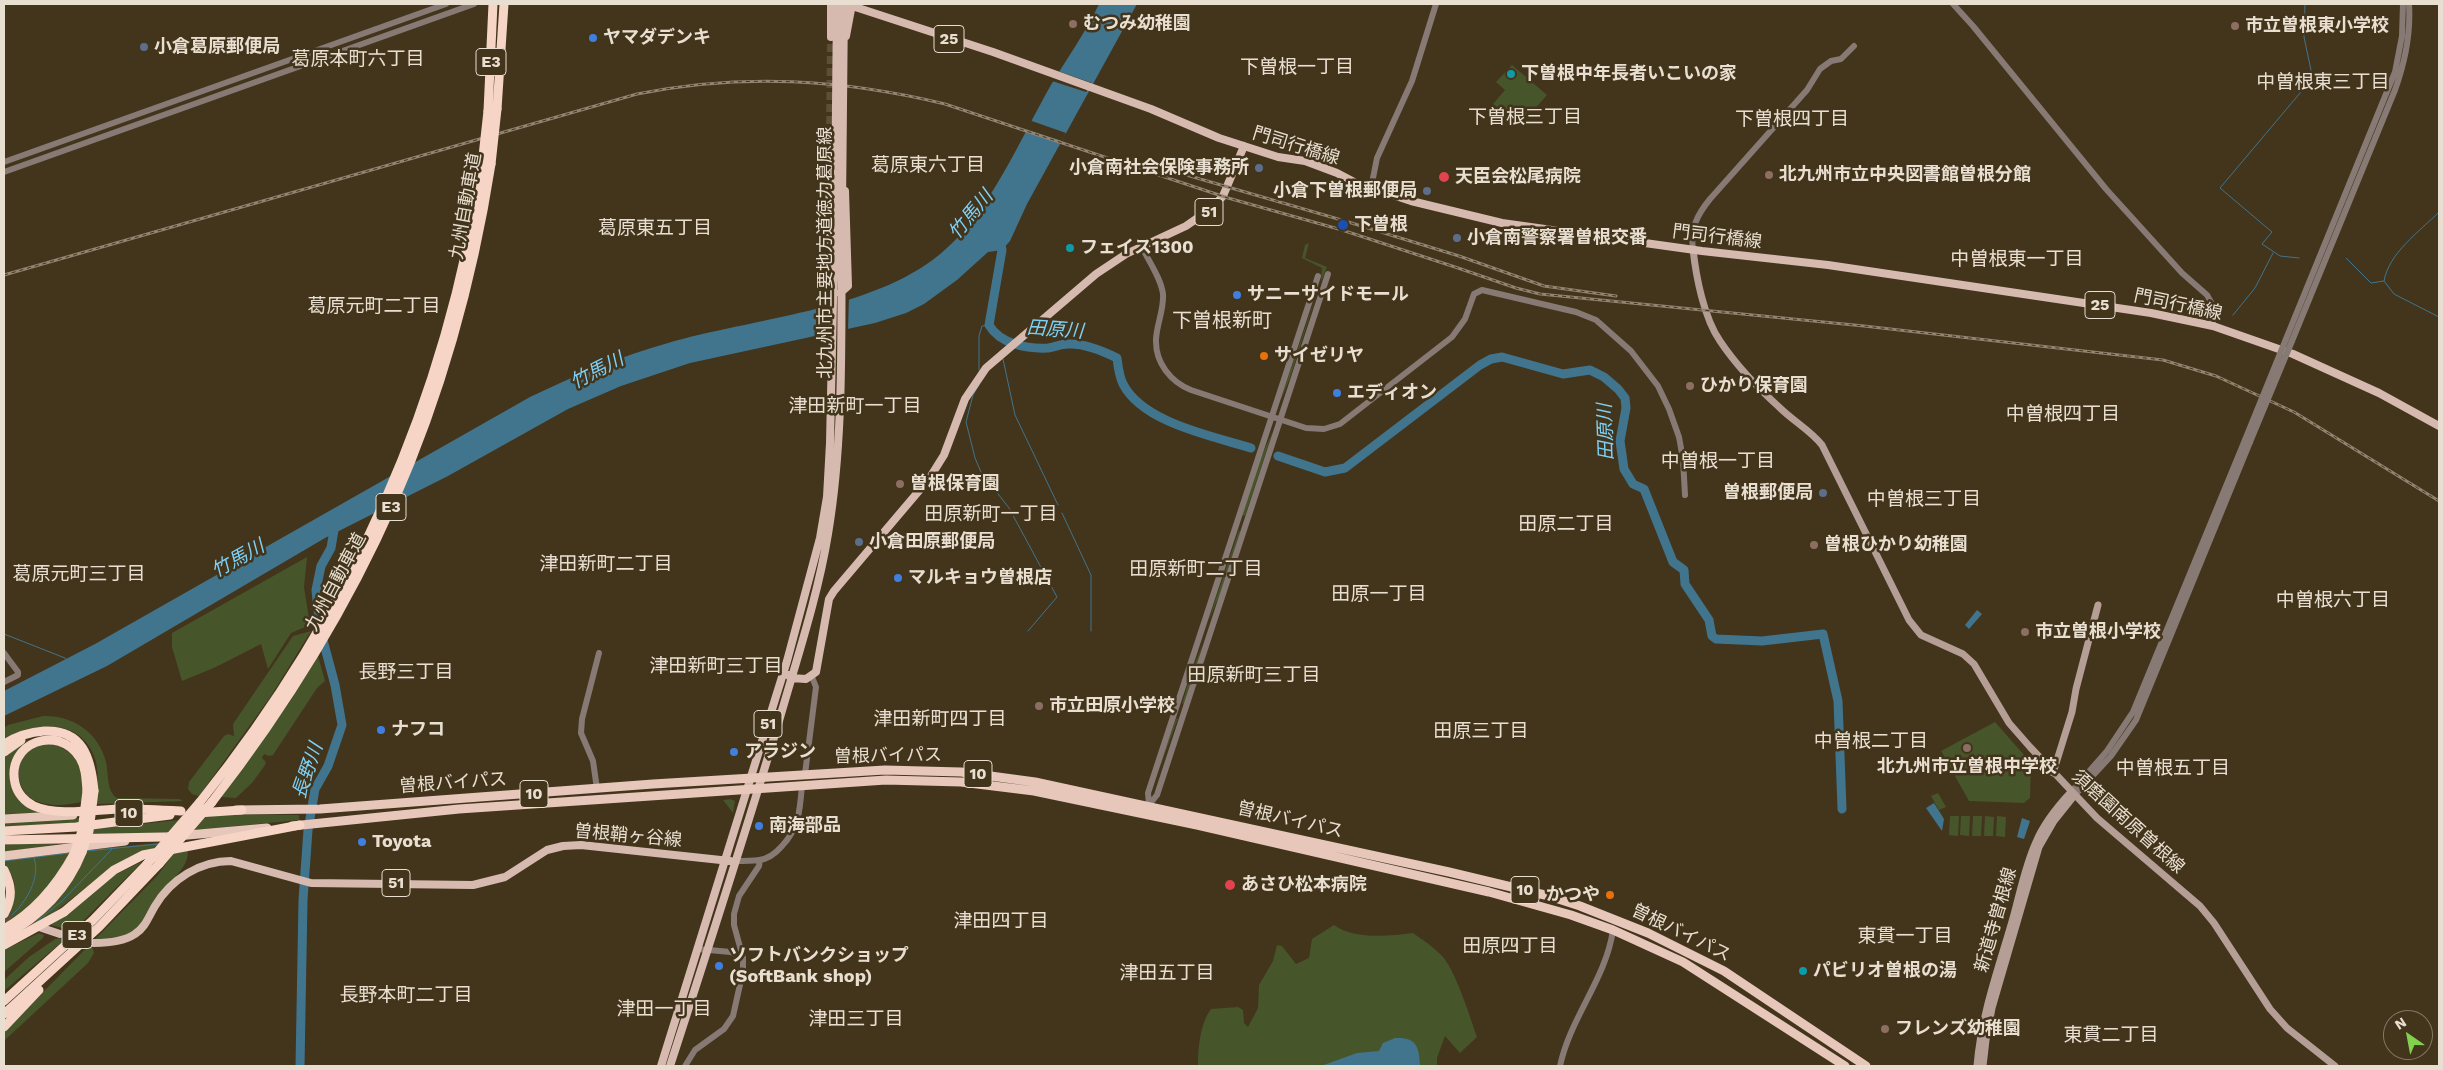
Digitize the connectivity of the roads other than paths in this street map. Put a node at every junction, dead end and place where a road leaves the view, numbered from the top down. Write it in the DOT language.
graph roads {
  1 [pos="446,4"];
  2 [pos="474,4"];
  3 [pos="493,4"];
  4 [pos="504,4"];
  5 [pos="830,4"];
  6 [pos="837,4"];
  7 [pos="848,4"];
  8 [pos="1436,4"];
  9 [pos="1953,4"];
  10 [pos="2403,4"];
  11 [pos="2410,4"];
  12 [pos="846,36"];
  13 [pos="831,37"];
  14 [pos="1854,46"];
  15 [pos="493,110"];
  16 [pos="830,136"];
  17 [pos="845,136"];
  18 [pos="1244,146"];
  19 [pos="4,162"];
  20 [pos="4,172"];
  21 [pos="1371,188"];
  22 [pos="838,206"];
  23 [pos="1142,247"];
  24 [pos="1693,250"];
  25 [pos="1328,274"];
  26 [pos="1318,276"];
  27 [pos="837,297"];
  28 [pos="2213,326"];
  29 [pos="836,334"];
  30 [pos="2289,340"];
  31 [pos="1274,416"];
  32 [pos="1281,419"];
  33 [pos="2439,426"];
  34 [pos="1685,496"];
  35 [pos="2098,605"];
  36 [pos="4,653"];
  37 [pos="598,653"];
  38 [pos="300,670"];
  39 [pos="784,670"];
  40 [pos="812,677"];
  41 [pos="791,678"];
  42 [pos="4,682"];
  43 [pos="42,731"];
  44 [pos="4,744"];
  45 [pos="4,752"];
  46 [pos="2054,773"];
  47 [pos="805,774"];
  48 [pos="762,777"];
  49 [pos="750,778"];
  50 [pos="802,785"];
  51 [pos="747,788"];
  52 [pos="759,788"];
  53 [pos="597,789"];
  54 [pos="90,791"];
  55 [pos="1148,793"];
  56 [pos="2073,794"];
  57 [pos="1158,795"];
  58 [pos="1132,801"];
  59 [pos="1149,805"];
  60 [pos="1167,809"];
  61 [pos="242,810"];
  62 [pos="181,811"];
  63 [pos="1130,811"];
  64 [pos="4,819"];
  65 [pos="1165,819"];
  66 [pos="301,825"];
  67 [pos="4,831"];
  68 [pos="162,837"];
  69 [pos="4,840"];
  70 [pos="78,853"];
  71 [pos="4,856"];
  72 [pos="760,860"];
  73 [pos="725,861"];
  74 [pos="735,861"];
  75 [pos="4,870"];
  76 [pos="4,914"];
  77 [pos="100,927"];
  78 [pos="42,928"];
  79 [pos="4,929"];
  80 [pos="1613,930"];
  81 [pos="60,934"];
  82 [pos="4,936"];
  83 [pos="94,943"];
  84 [pos="4,945"];
  85 [pos="697,949"];
  86 [pos="708,950"];
  87 [pos="743,958"];
  88 [pos="4,1001"];
  89 [pos="4,1014"];
  90 [pos="4,1027"];
  91 [pos="661,1066"];
  92 [pos="670,1066"];
  93 [pos="685,1066"];
  94 [pos="1560,1066"];
  95 [pos="1845,1066"];
  96 [pos="1866,1066"];
  97 [pos="1977,1066"];
  98 [pos="1983,1066"];
  99 [pos="2335,1066"];
  1 -- 19 [label="street"];
  2 -- 20 [label="street"];
  3 -- 15 [label="highway, 九州自動車道 / E3"];
  4 -- 15 [label="highway, 九州自動車道 / E3"];
  5 -- 13 [label="main road"];
  6 -- 22 [label="main road, 北九州市主要地方道徳力葛原線, bridge"];
  7 -- 12 [label="main road"];
  7 -- 18 [label="main road, 門司行橋線 / 25"];
  7 -- 22 [label="main road, 北九州市主要地方道徳力葛原線, bridge"];
  8 -- 21 [label="street"];
  9 -- 28 [label="street"];
  10 -- 30 [label="street"];
  11 -- 30 [label="street"];
  14 -- 24 [label="street"];
  15 -- 38 [label="highway, 九州自動車道 / E3, bridge"];
  16 -- 27 [label="main road"];
  17 -- 27 [label="main road"];
  18 -- 21 [label="main road, 門司行橋線 / 25"];
  18 -- 23 [label="main road, 51"];
  21 -- 24 [label="main road, 門司行橋線 / 25"];
  22 -- 27 [label="main road, 北九州市主要地方道徳力葛原線"];
  23 -- 31 [label="street"];
  23 -- 40 [label="main road, 51"];
  24 -- 28 [label="main road, 門司行橋線 / 25"];
  24 -- 46 [label="main road, 須磨園南原曽根線"];
  25 -- 32 [label="street"];
  26 -- 31 [label="street"];
  27 -- 29 [label="main road, 北九州市主要地方道徳力葛原線"];
  28 -- 33 [label="main road, 門司行橋線 / 25"];
  29 -- 39 [label="main road, 北九州市主要地方道徳力葛原線"];
  29 -- 41 [label="main road, 北九州市主要地方道徳力葛原線"];
  30 -- 56 [label="street, bridge"];
  31 -- 32 [label="street"];
  31 -- 55 [label="street"];
  32 -- 34 [label="street"];
  32 -- 57 [label="street"];
  35 -- 46 [label="main road"];
  36 -- 42 [label="street"];
  37 -- 53 [label="street"];
  38 -- 77 [label="highway, 九州自動車道 / E3, bridge"];
  38 -- 88 [label="highway, 九州自動車道 / E3, bridge"];
  39 -- 41 [label="main road"];
  39 -- 49 [label="main road, 51"];
  40 -- 41 [label="main road"];
  40 -- 47 [label="street"];
  41 -- 48 [label="main road, 51"];
  43 -- 44 [label="highway"];
  43 -- 45 [label="highway"];
  43 -- 54 [label="highway"];
  46 -- 56 [label="main road, 須磨園南原曽根線"];
  47 -- 48 [label="highway, 曽根バイパス / 10"];
  47 -- 58 [label="highway, 曽根バイパス / 10"];
  48 -- 49 [label="highway, 曽根バイパス / 10"];
  48 -- 52 [label="main road, 51"];
  49 -- 51 [label="main road, 51"];
  49 -- 53 [label="highway, 曽根バイパス / 10"];
  50 -- 52 [label="highway, 曽根バイパス / 10"];
  50 -- 63 [label="highway, 曽根バイパス / 10"];
  50 -- 72 [label="street"];
  51 -- 52 [label="highway, 曽根バイパス / 10"];
  51 -- 66 [label="highway, 曽根バイパス / 10"];
  51 -- 73 [label="main road, 51"];
  52 -- 74 [label="main road, 51"];
  53 -- 61 [label="highway, 曽根バイパス / 10"];
  54 -- 62 [label="highway"];
  54 -- 70 [label="highway, bridge"];
  55 -- 58 [label="street"];
  55 -- 59 [label="street"];
  56 -- 97 [label="main road, 新道寺曽根線"];
  56 -- 98 [label="main road, 新道寺曽根線"];
  56 -- 99 [label="main road, 須磨園南原曽根線"];
  57 -- 59 [label="street"];
  57 -- 60 [label="street"];
  58 -- 59 [label="highway, 曽根バイパス / 10"];
  59 -- 60 [label="highway, 曽根バイパス / 10"];
  59 -- 63 [label="highway"];
  59 -- 65 [label="highway"];
  60 -- 96 [label="highway, 曽根バイパス / 10"];
  61 -- 62 [label="highway, 曽根バイパス / 10"];
  61 -- 67 [label="highway"];
  62 -- 64 [label="highway, 曽根バイパス / 10"];
  63 -- 65 [label="highway, 曽根バイパス / 10"];
  65 -- 80 [label="highway, 曽根バイパス / 10"];
  66 -- 68 [label="highway, 曽根バイパス / 10"];
  66 -- 84 [label="highway, bridge"];
  68 -- 69 [label="highway"];
  68 -- 71 [label="highway, 曽根バイパス / 10"];
  70 -- 79 [label="highway"];
  70 -- 82 [label="highway"];
  72 -- 74 [label="street"];
  72 -- 87 [label="street"];
  73 -- 74 [label="main road, 曽根鞘ヶ谷線 / 51"];
  73 -- 83 [label="main road, 曽根鞘ヶ谷線 / 51"];
  73 -- 85 [label="main road"];
  74 -- 86 [label="main road"];
  75 -- 76 [label="highway"];
  77 -- 89 [label="highway, 九州自動車道 / E3"];
  77 -- 90 [label="highway"];
  78 -- 81 [label="main road"];
  80 -- 94 [label="street"];
  80 -- 95 [label="highway, 曽根バイパス / 10"];
  85 -- 86 [label="street"];
  85 -- 91 [label="main road"];
  86 -- 87 [label="street"];
  86 -- 92 [label="main road"];
  87 -- 93 [label="street"];
}
